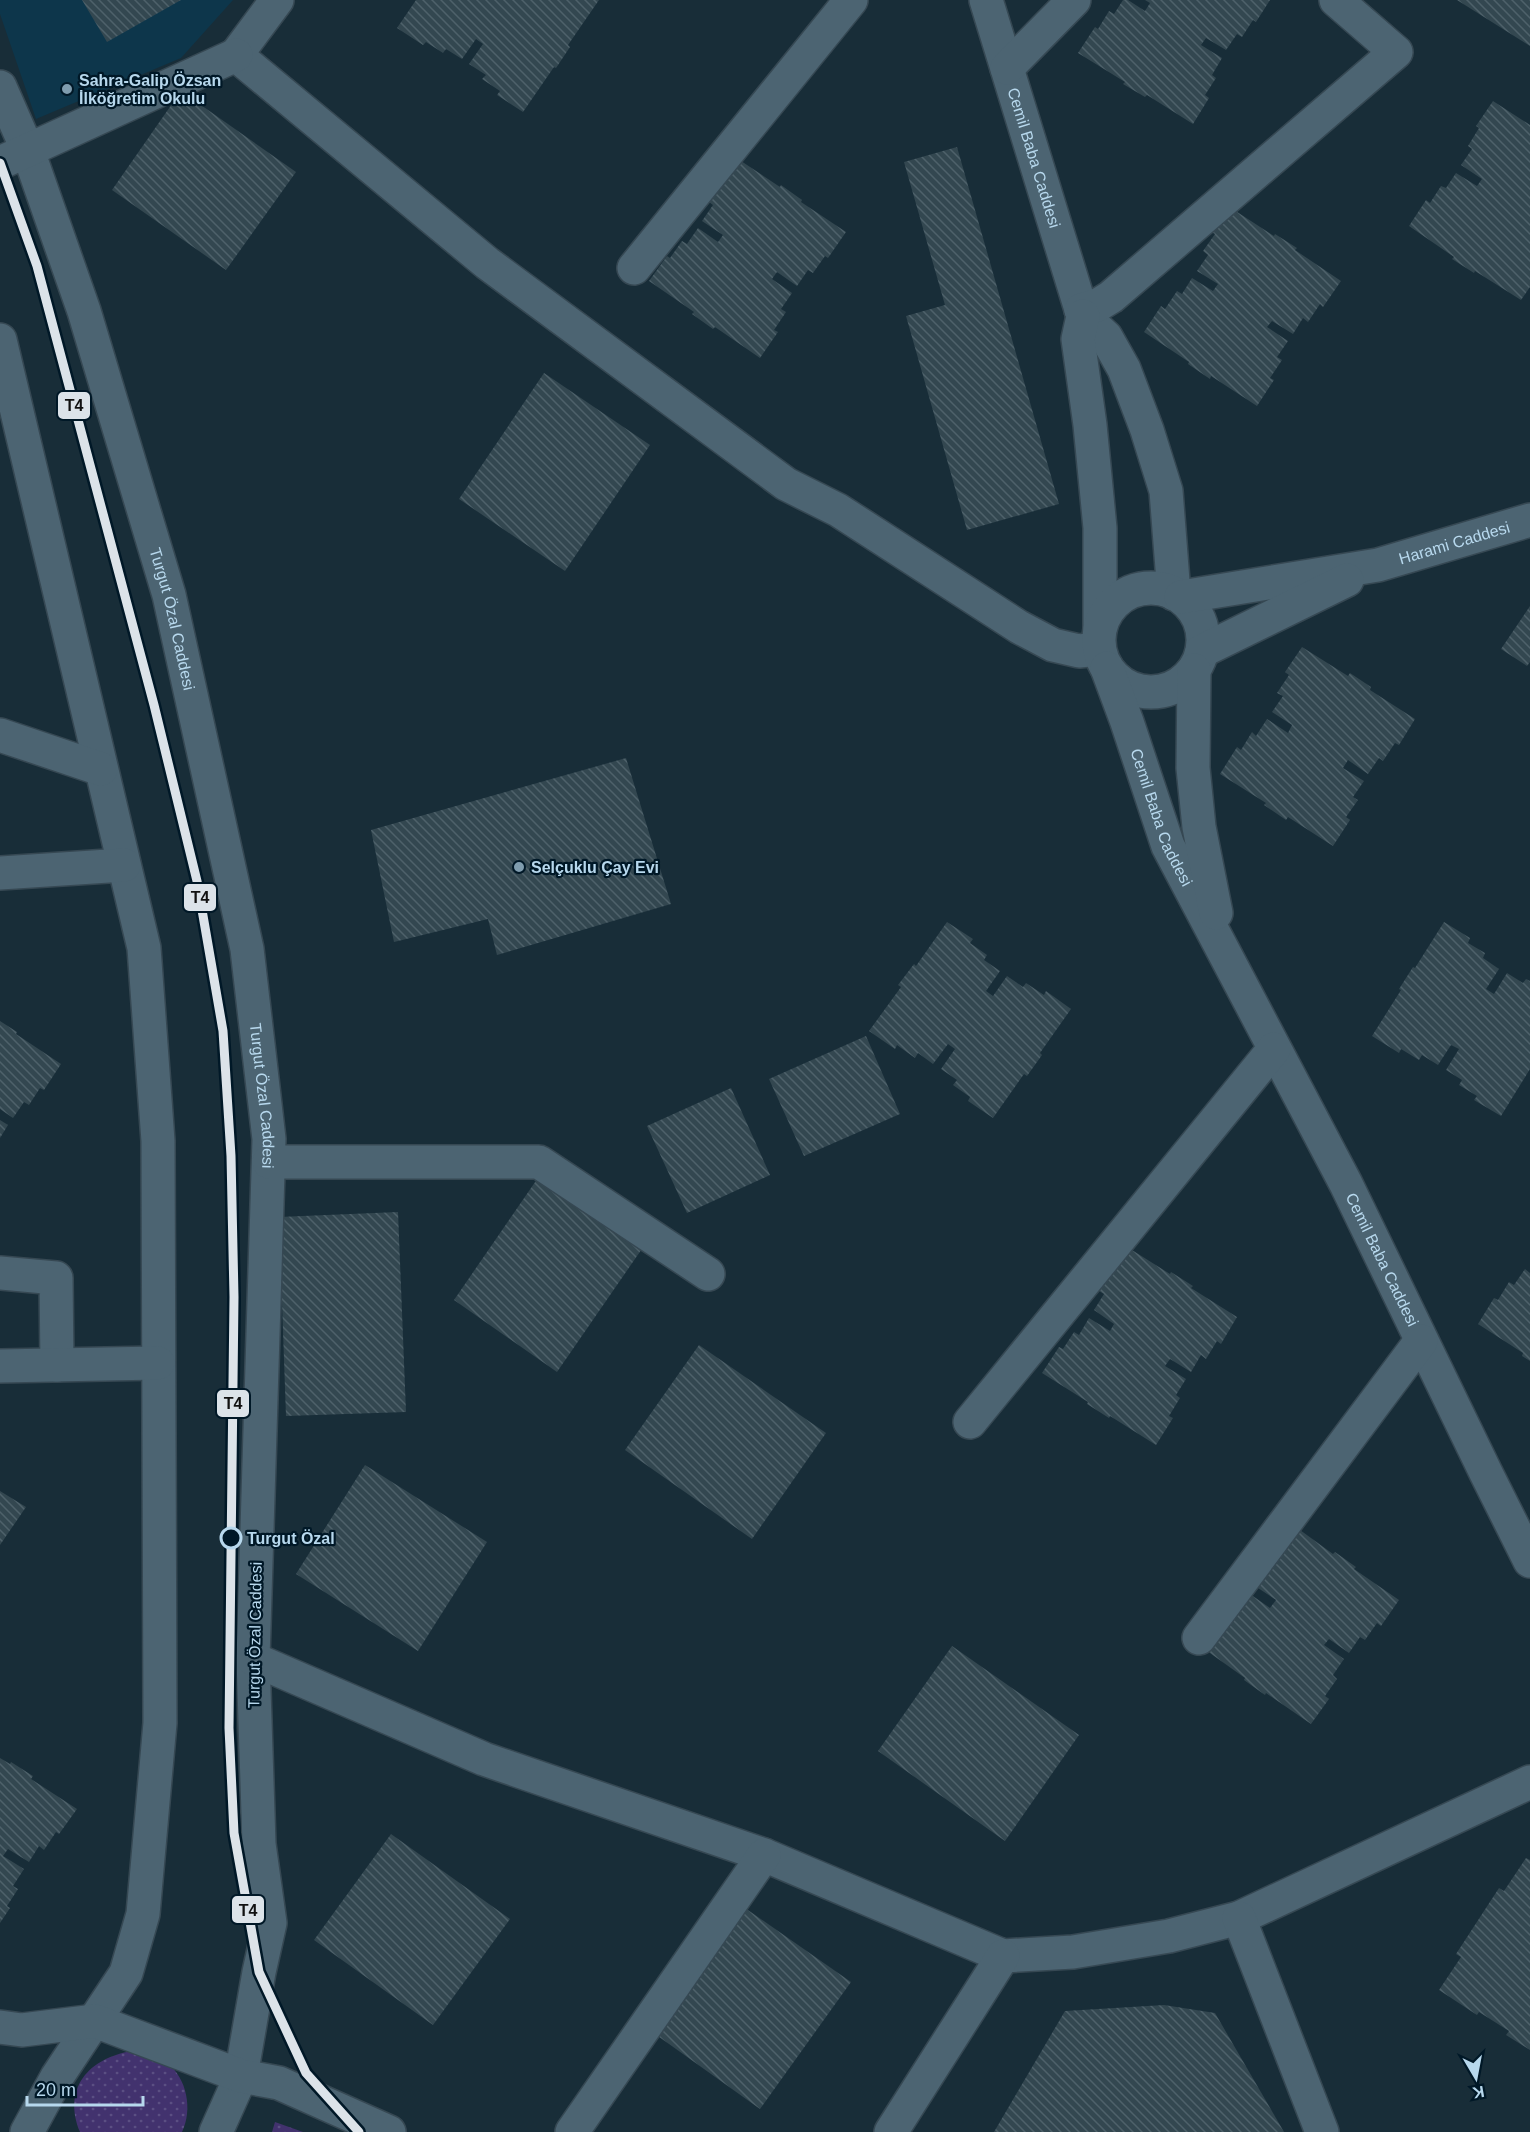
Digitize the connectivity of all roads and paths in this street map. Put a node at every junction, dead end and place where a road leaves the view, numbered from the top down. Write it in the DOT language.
graph roads {
  1 [pos="277,0"];
  2 [pos="851,0"];
  3 [pos="986,0"];
  4 [pos="1074,0"];
  5 [pos="1335,0"];
  6 [pos="236,55"];
  7 [pos="1007,68"];
  8 [pos="0,87"];
  9 [pos="14,157"];
  10 [pos="634,268"];
  11 [pos="1082,313"];
  12 [pos="0,340"];
  13 [pos="1530,520"];
  14 [pos="1378,565"];
  15 [pos="1178,596"];
  16 [pos="1102,649"];
  17 [pos="1198,660"];
  18 [pos="0,735"];
  19 [pos="101,769"];
  20 [pos="124,865"];
  21 [pos="0,873"];
  22 [pos="1229,961"];
  23 [pos="1274,1048"];
  24 [pos="269,1162"];
  25 [pos="0,1273"];
  26 [pos="708,1274"];
  27 [pos="1421,1341"];
  28 [pos="158,1363"];
  29 [pos="57,1365"];
  30 [pos="0,1366"];
  31 [pos="970,1422"];
  32 [pos="1530,1561"];
  33 [pos="1199,1638"];
  34 [pos="253,1659"];
  35 [pos="1530,1782"];
  36 [pos="764,1855"];
  37 [pos="1239,1918"];
  38 [pos="1003,1956"];
  39 [pos="95,2020"];
  40 [pos="0,2027"];
  41 [pos="241,2076"];
  42 [pos="27,2132"];
  43 [pos="216,2132"];
  44 [pos="389,2132"];
  45 [pos="573,2132"];
  46 [pos="891,2132"];
  47 [pos="1322,2132"];
  1 -- 6 [label="street"];
  2 -- 10 [label="street"];
  3 -- 7 [label="street, Cemil Baba Caddesi"];
  4 -- 7 [label="street"];
  5 -- 11 [label="street"];
  6 -- 9 [label="street"];
  6 -- 16 [label="street"];
  7 -- 11 [label="street, Cemil Baba Caddesi"];
  8 -- 9 [label="street, Turgut Özal Caddesi"];
  9 -- 24 [label="street, Turgut Özal Caddesi"];
  11 -- 15 [label="street"];
  11 -- 16 [label="street, Cemil Baba Caddesi"];
  12 -- 19 [label="street"];
  13 -- 14 [label="street, Harami Caddesi"];
  14 -- 15 [label="street"];
  14 -- 17 [label="street"];
  15 -- 16 [label="street"];
  15 -- 17 [label="street"];
  16 -- 17 [label="street"];
  16 -- 22 [label="street, Cemil Baba Caddesi"];
  17 -- 22 [label="street, Cemil Baba Caddesi"];
  18 -- 19 [label="street"];
  19 -- 20 [label="street"];
  20 -- 21 [label="street"];
  20 -- 28 [label="street"];
  22 -- 23 [label="street, Cemil Baba Caddesi"];
  23 -- 27 [label="street, Cemil Baba Caddesi"];
  23 -- 31 [label="street"];
  24 -- 26 [label="street"];
  24 -- 34 [label="street, Turgut Özal Caddesi"];
  25 -- 29 [label="street"];
  27 -- 32 [label="street, Cemil Baba Caddesi"];
  27 -- 33 [label="street"];
  28 -- 29 [label="street"];
  28 -- 39 [label="street"];
  29 -- 30 [label="street"];
  34 -- 36 [label="street"];
  34 -- 41 [label="street, Turgut Özal Caddesi"];
  35 -- 37 [label="street"];
  36 -- 38 [label="street"];
  36 -- 45 [label="street"];
  37 -- 38 [label="street"];
  37 -- 47 [label="street"];
  38 -- 46 [label="street"];
  39 -- 40 [label="street"];
  39 -- 41 [label="street"];
  39 -- 42 [label="street"];
  41 -- 43 [label="street, Turgut Özal Caddesi"];
  41 -- 44 [label="street"];
}
